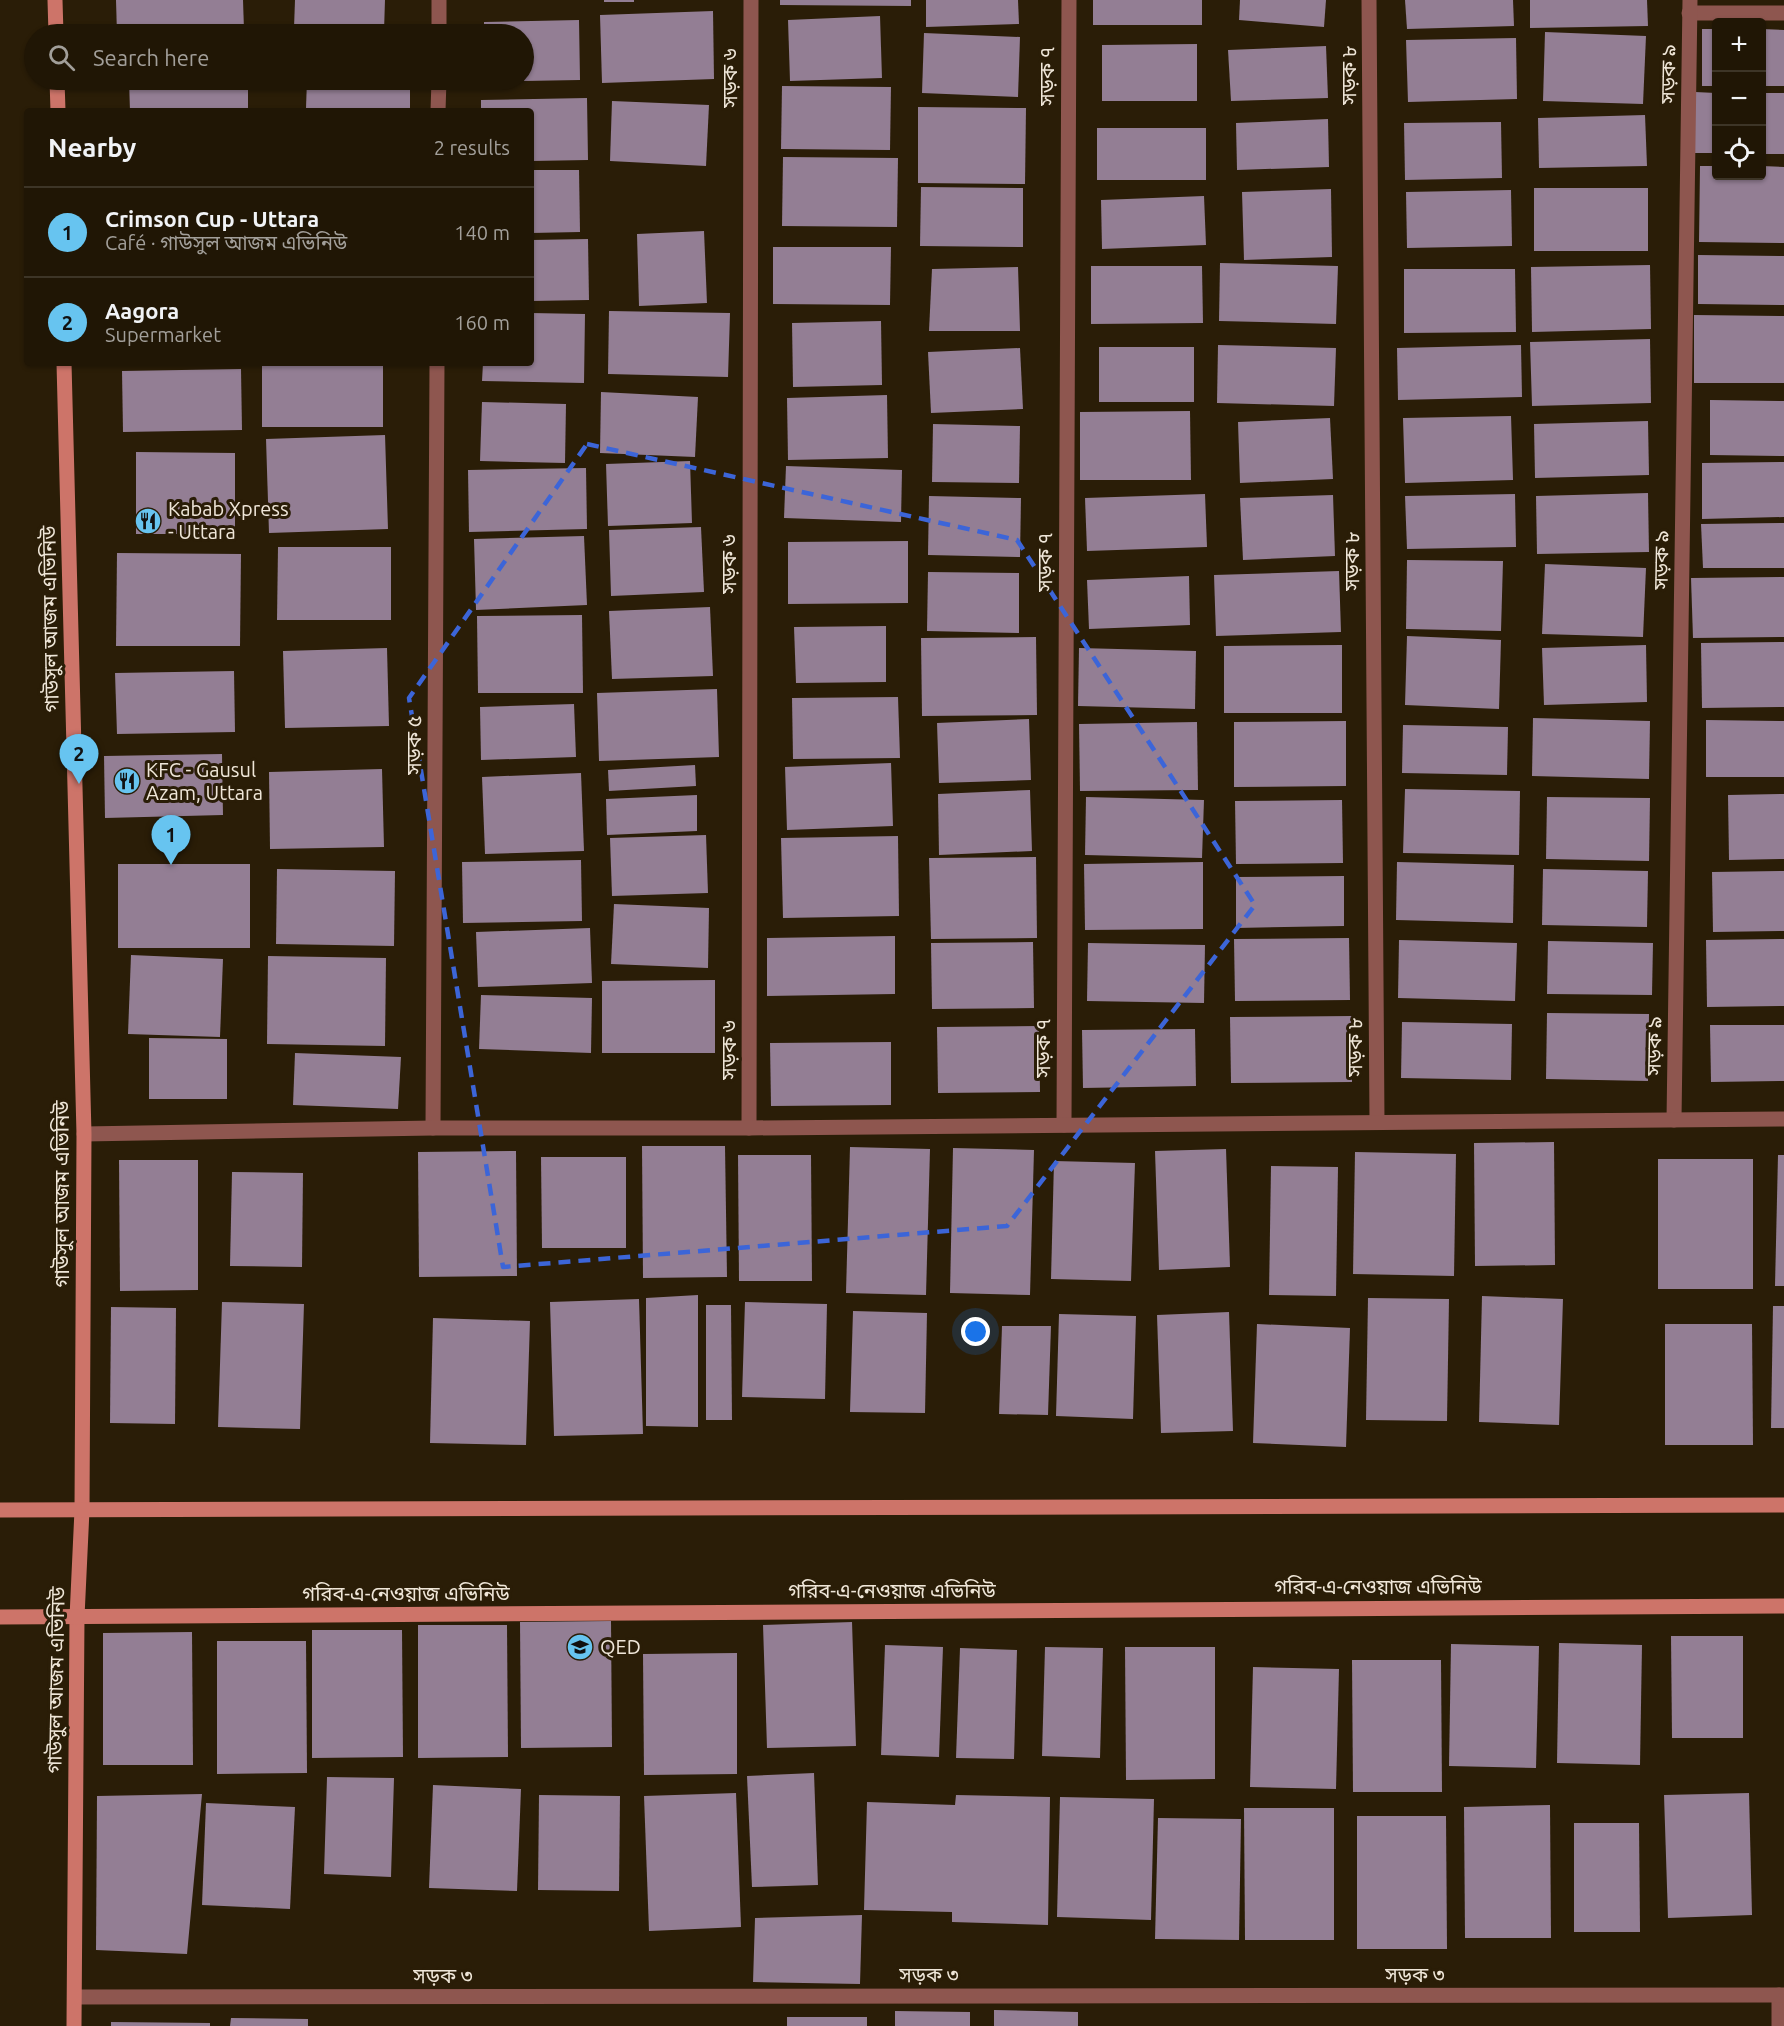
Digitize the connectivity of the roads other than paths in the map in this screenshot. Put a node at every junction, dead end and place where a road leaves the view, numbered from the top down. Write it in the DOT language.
graph roads {
  1 [pos="55,0"];
  2 [pos="439,0"];
  3 [pos="751,0"];
  4 [pos="1069,0"];
  5 [pos="1369,0"];
  6 [pos="1689,7"];
  7 [pos="1784,13"];
  8 [pos="56,24"];
  9 [pos="439,24"];
  10 [pos="57,90"];
  11 [pos="439,90"];
  12 [pos="58,108"];
  13 [pos="438,108"];
  14 [pos="64,366"];
  15 [pos="437,366"];
  16 [pos="1784,1119"];
  17 [pos="1674,1120"];
  18 [pos="1377,1122"];
  19 [pos="1064,1125"];
  20 [pos="433,1128"];
  21 [pos="749,1128"];
  22 [pos="84,1134"];
  23 [pos="1784,1505"];
  24 [pos="0,1510"];
  25 [pos="82,1510"];
  26 [pos="1784,1606"];
  27 [pos="0,1617"];
  28 [pos="77,1617"];
  29 [pos="1781,1995"];
  30 [pos="75,1997"];
  31 [pos="74,2026"];
  32 [pos="1779,2026"];
  1 -- 8 [label="street"];
  2 -- 9 [label="street"];
  3 -- 21 [label="street, সড়ক ৬"];
  4 -- 19 [label="street, সড়ক ৭"];
  5 -- 18 [label="street, সড়ক ৮"];
  6 -- 7 [label="street"];
  6 -- 17 [label="street, সড়ক ৯"];
  10 -- 12 [label="street"];
  11 -- 13 [label="street"];
  14 -- 22 [label="street, গাউসুল আজম এভিনিউ"];
  15 -- 20 [label="street, সড়ক ৫"];
  16 -- 17 [label="street"];
  17 -- 18 [label="street"];
  18 -- 19 [label="street"];
  19 -- 21 [label="street"];
  20 -- 21 [label="street"];
  20 -- 22 [label="street"];
  22 -- 25 [label="street, গাউসুল আজম এভিনিউ"];
  23 -- 25 [label="street"];
  24 -- 25 [label="street"];
  25 -- 28 [label="street, গাউসুল আজম এভিনিউ"];
  26 -- 28 [label="street, গরিব-এ-নেওয়াজ এভিনিউ"];
  27 -- 28 [label="street, গরিব-এ-নেওয়াজ এভিনিউ"];
  28 -- 30 [label="street, গাউসুল আজম এভিনিউ"];
  29 -- 30 [label="street, সড়ক ৩"];
  29 -- 32 [label="street"];
  30 -- 31 [label="street, গাউসুল আজম এভিনিউ"];
}
